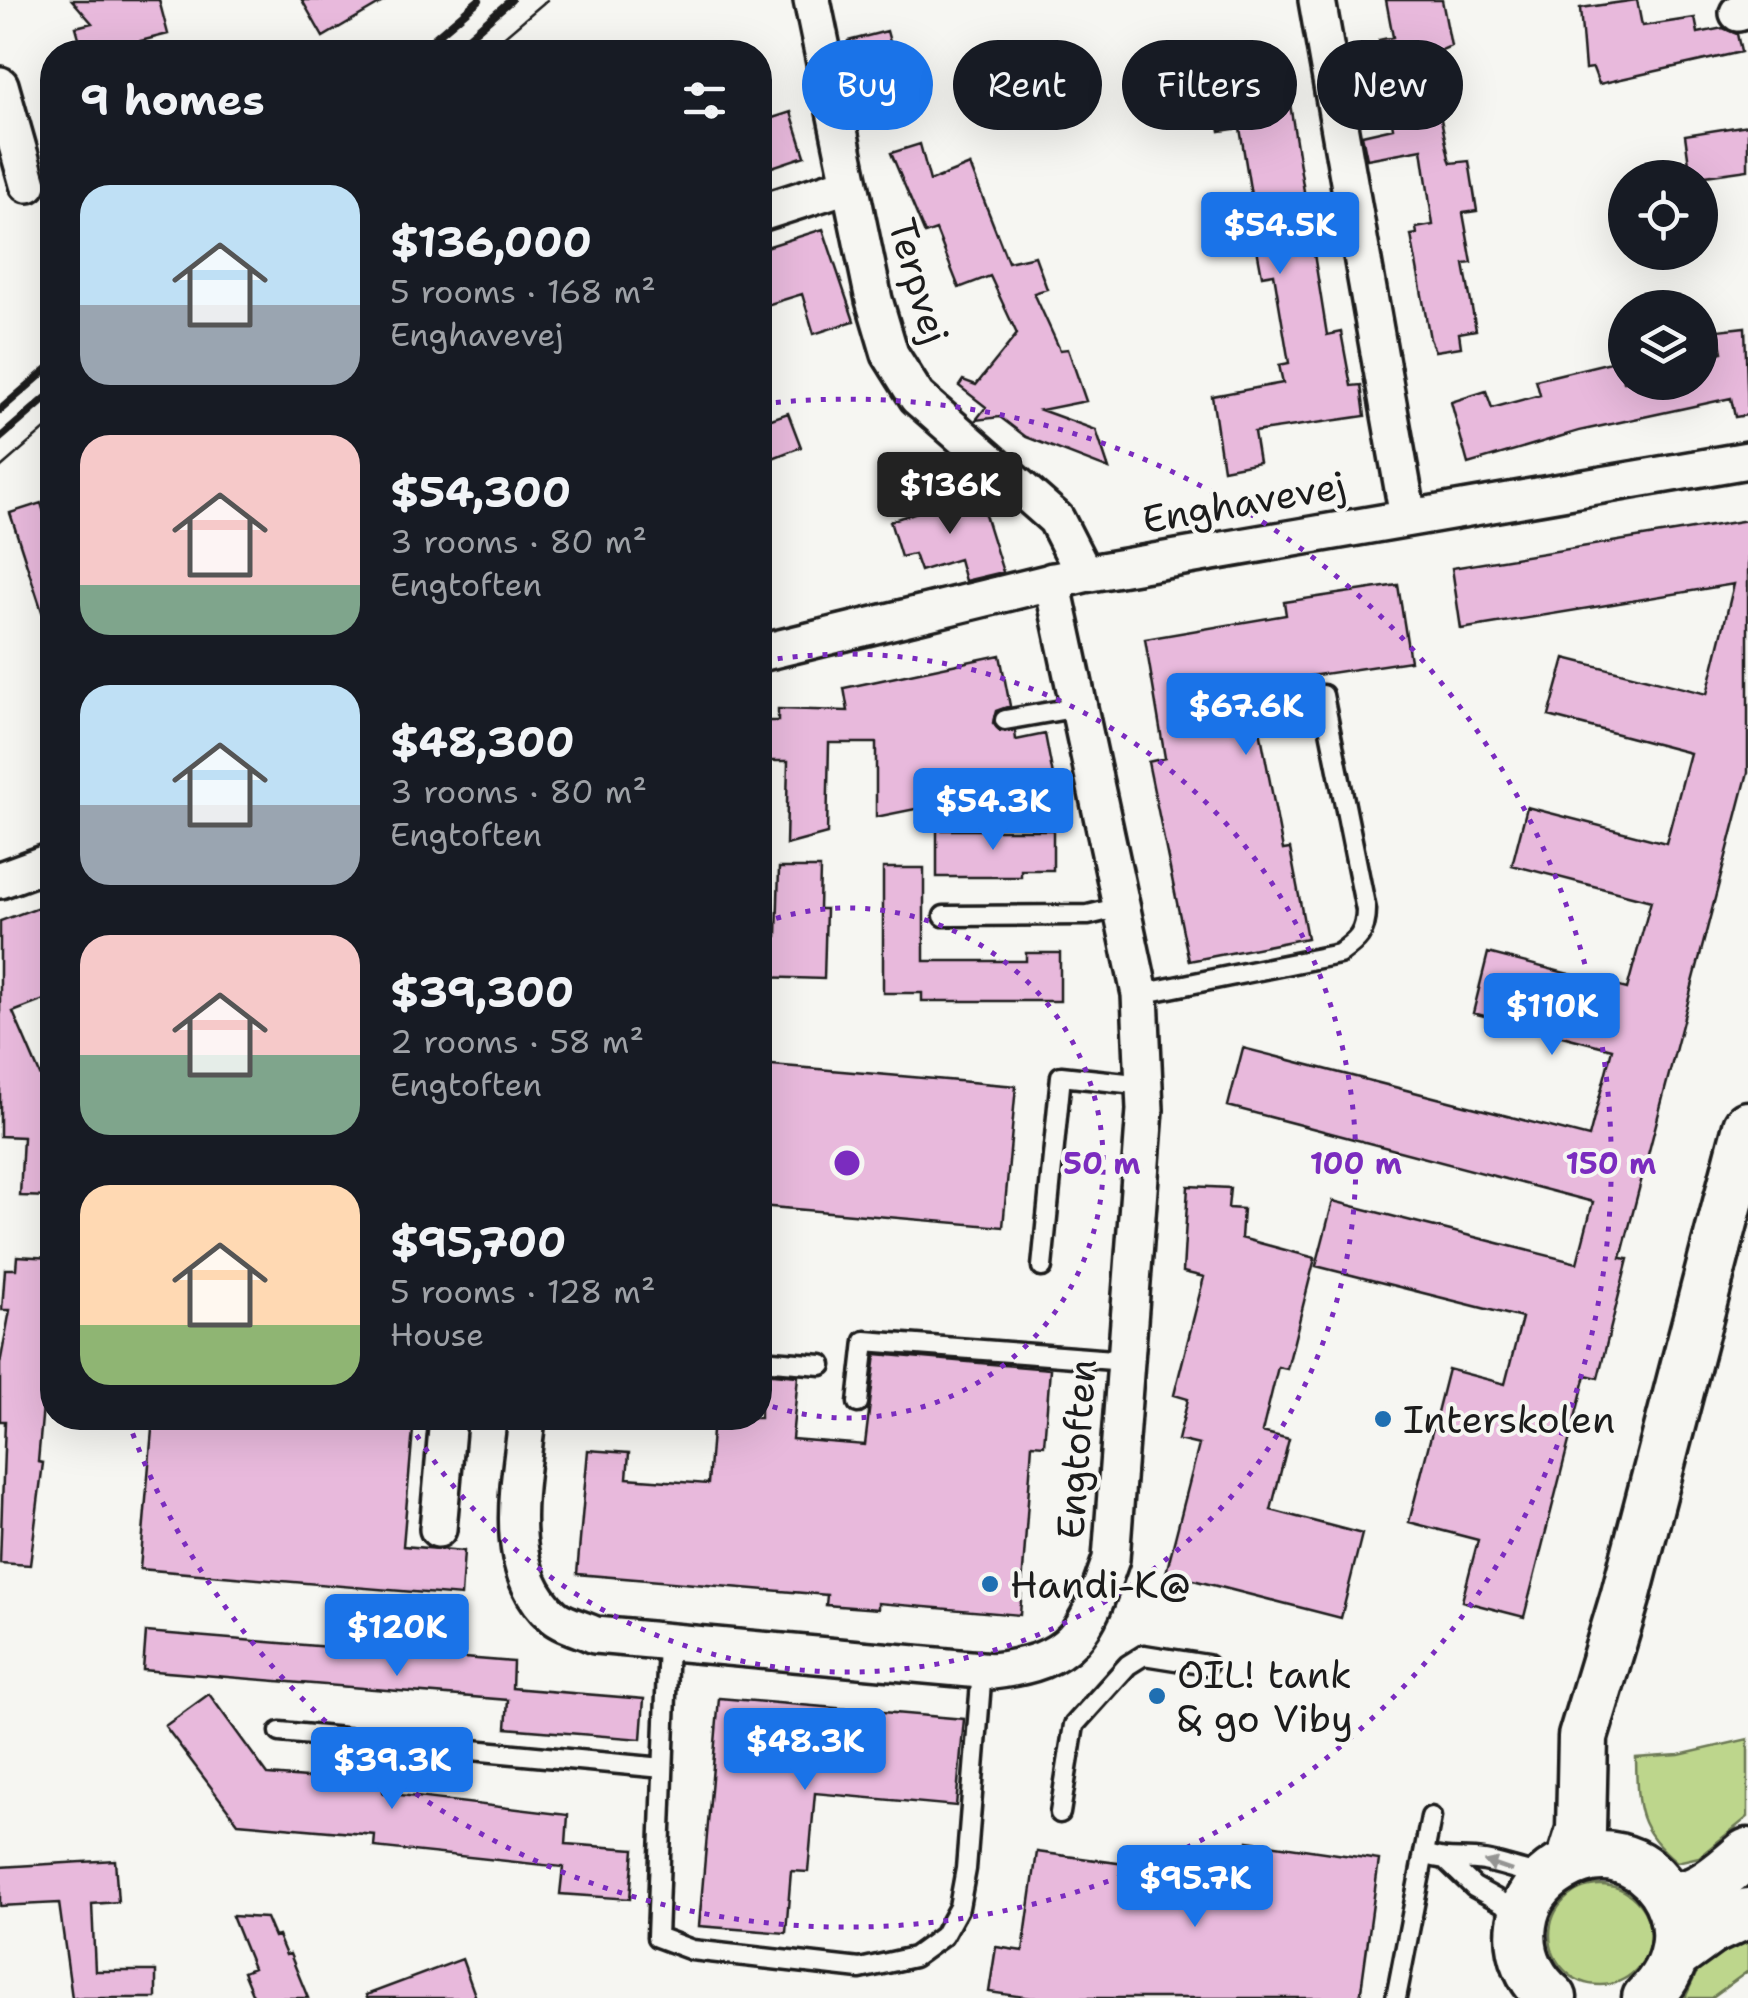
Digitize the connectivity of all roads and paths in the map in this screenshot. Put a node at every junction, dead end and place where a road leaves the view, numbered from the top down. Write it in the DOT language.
graph roads {
  1 [pos="812,0"];
  2 [pos="1317,0"];
  3 [pos="0,85"];
  4 [pos="28,184"];
  5 [pos="850,184"];
  6 [pos="772,208"];
  7 [pos="1748,460"];
  8 [pos="1408,517"];
  9 [pos="1068,578"];
  10 [pos="772,650"];
  11 [pos="1323,695"];
  12 [pos="1079,706"];
  13 [pos="1005,720"];
  14 [pos="40,865"];
  15 [pos="0,880"];
  16 [pos="1122,907"];
  17 [pos="944,916"];
  18 [pos="1140,994"];
  19 [pos="1145,1085"];
  20 [pos="1748,1126"];
  21 [pos="1042,1267"];
  22 [pos="772,1361"];
  23 [pos="1126,1361"];
  24 [pos="822,1365"];
  25 [pos="858,1403"];
  26 [pos="447,1430"];
  27 [pos="526,1430"];
  28 [pos="438,1528"];
  29 [pos="1625,1598"];
  30 [pos="668,1641"];
  31 [pos="1207,1664"];
  32 [pos="982,1670"];
  33 [pos="280,1732"];
  34 [pos="663,1768"];
  35 [pos="1060,1812"];
  36 [pos="1432,1817"];
  37 [pos="1748,1853"];
  38 [pos="1426,1854"];
  39 [pos="1448,1862"];
  40 [pos="1627,1862"];
  41 [pos="1548,1884"];
  42 [pos="1667,1895"];
  43 [pos="1748,1913"];
  44 [pos="1676,1955"];
  45 [pos="1536,1991"];
  46 [pos="1396,1998"];
  47 [pos="1647,1998"];
  1 -- 5 [label="street, Terpvej"];
  2 -- 8 [label="street"];
  3 -- 4 [label="street"];
  5 -- 6 [label="street"];
  5 -- 9 [label="street, Terpvej"];
  7 -- 8 [label="street, Enghavevej"];
  8 -- 9 [label="street, Enghavevej"];
  9 -- 10 [label="street, Enghavevej"];
  9 -- 12 [label="street, Engtoften"];
  11 -- 18 [label="lane"];
  12 -- 13 [label="lane"];
  12 -- 16 [label="street, Engtoften"];
  14 -- 15 [label="street"];
  16 -- 17 [label="lane"];
  16 -- 18 [label="street, Engtoften"];
  18 -- 19 [label="street, Engtoften"];
  19 -- 21 [label="lane"];
  19 -- 23 [label="street, Engtoften"];
  20 -- 29 [label="street"];
  22 -- 24 [label="lane"];
  23 -- 25 [label="lane"];
  23 -- 32 [label="street, Engtoften"];
  26 -- 28 [label="street"];
  27 -- 30 [label="street, Engtoften"];
  29 -- 40 [label="street"];
  29 -- 41 [label="street"];
  30 -- 32 [label="street, Engtoften"];
  30 -- 34 [label="lane"];
  31 -- 35 [label="lane"];
  32 -- 34 [label="lane"];
  33 -- 34 [label="lane"];
  36 -- 38 [label="lane"];
  37 -- 42 [label="street"];
  38 -- 39 [label="lane"];
  38 -- 46 [label="lane"];
  41 -- 39 [label="lane, one-way"];
  39 -- 41 [label="lane"];
  40 -- 41 [label="street"];
  40 -- 42 [label="street"];
  41 -- 45 [label="street"];
  42 -- 44 [label="street"];
  43 -- 44 [label="street"];
  44 -- 47 [label="street"];
}
